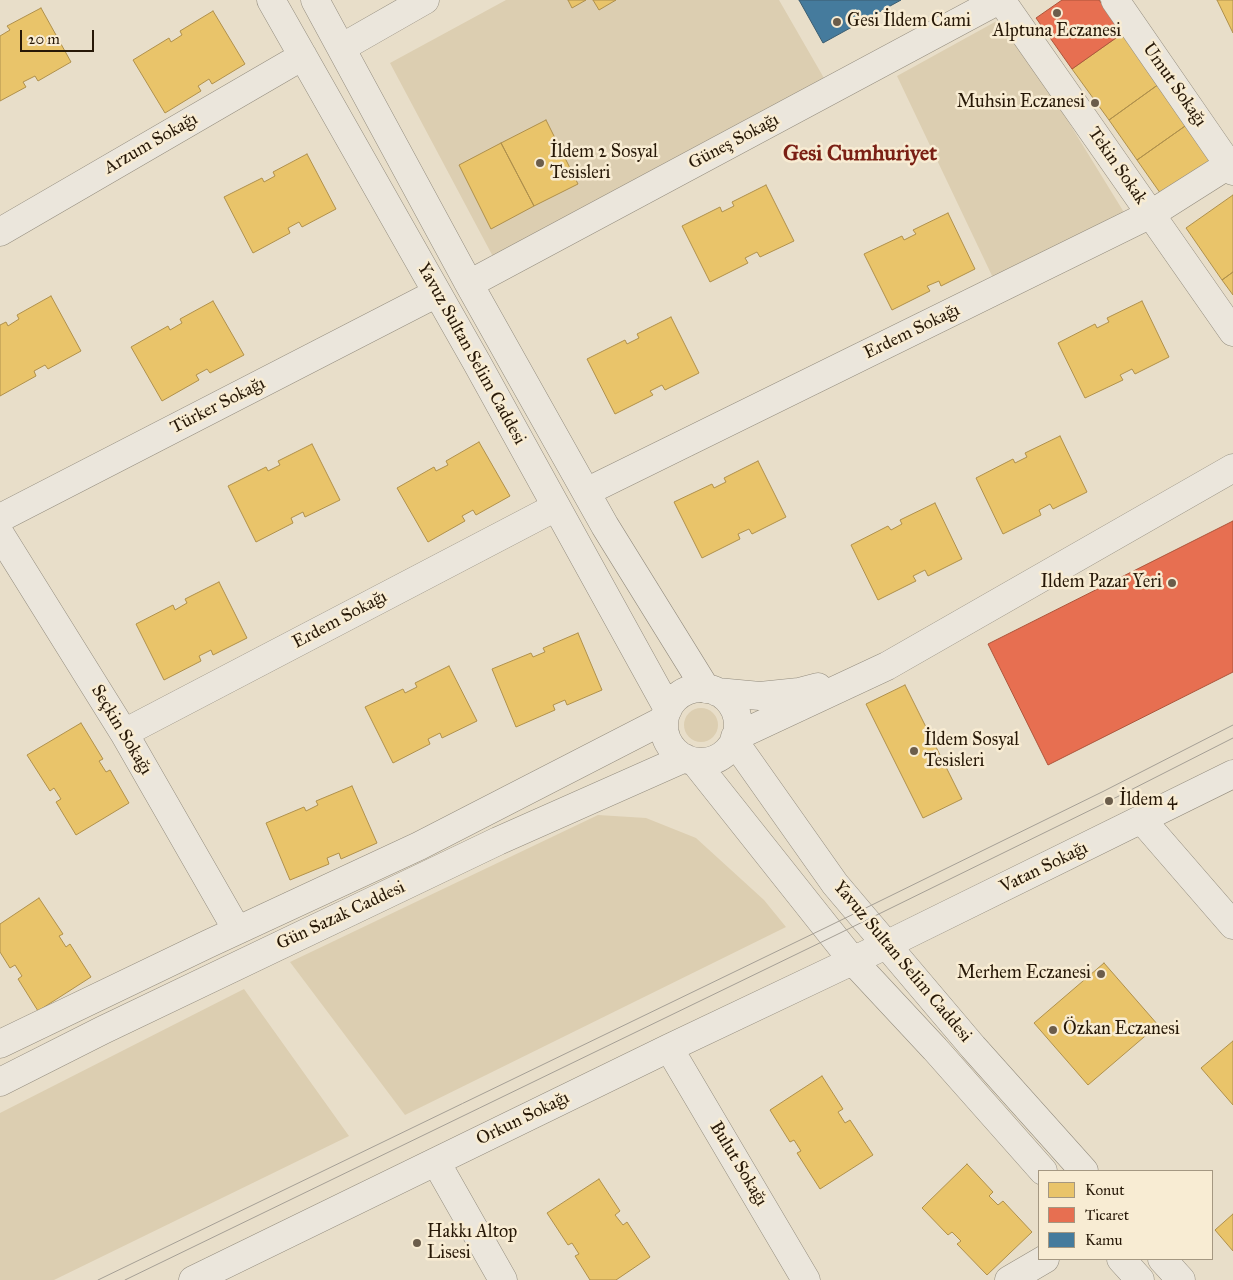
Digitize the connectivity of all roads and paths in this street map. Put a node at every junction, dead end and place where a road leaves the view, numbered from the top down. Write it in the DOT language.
graph roads {
  1 [pos="271,0"];
  2 [pos="315,0"];
  3 [pos="425,0"];
  4 [pos="1000,0"];
  5 [pos="1114,0"];
  6 [pos="341,48"];
  7 [pos="303,56"];
  8 [pos="1232,166"];
  9 [pos="1151,214"];
  10 [pos="0,232"];
  11 [pos="469,284"];
  12 [pos="437,293"];
  13 [pos="1233,332"];
  14 [pos="1233,468"];
  15 [pos="586,492"];
  16 [pos="556,507"];
  17 [pos="0,518"];
  18 [pos="0,534"];
  19 [pos="887,666"];
  20 [pos="711,690"];
  21 [pos="666,714"];
  22 [pos="124,733"];
  23 [pos="735,739"];
  24 [pos="690,760"];
  25 [pos="1233,774"];
  26 [pos="1142,820"];
  27 [pos="1233,925"];
  28 [pos="237,930"];
  29 [pos="886,945"];
  30 [pos="854,961"];
  31 [pos="0,1044"];
  32 [pos="669,1048"];
  33 [pos="0,1082"];
  34 [pos="436,1162"];
  35 [pos="1042,1170"];
  36 [pos="1083,1170"];
  37 [pos="1043,1260"];
  38 [pos="1122,1260"];
  39 [pos="1163,1260"];
  40 [pos="194,1280"];
  41 [pos="503,1280"];
  42 [pos="806,1280"];
  43 [pos="1009,1280"];
  44 [pos="1140,1280"];
  45 [pos="1182,1280"];
  1 -- 7 [label="street, Yavuz Sultan Selim Caddesi"];
  2 -- 6 [label="street, Yavuz Sultan Selim Caddesi"];
  3 -- 6 [label="street"];
  4 -- 9 [label="street, Tekin Sokak"];
  4 -- 11 [label="street, Güneş Sokağı"];
  5 -- 8 [label="street, Umut Sokağı"];
  6 -- 11 [label="street, Yavuz Sultan Selim Caddesi"];
  7 -- 10 [label="street, Arzum Sokağı"];
  7 -- 12 [label="street, Yavuz Sultan Selim Caddesi"];
  8 -- 9 [label="street, Erdem Sokağı"];
  9 -- 13 [label="street, Tekin Sokak"];
  9 -- 15 [label="street, Erdem Sokağı"];
  11 -- 15 [label="street, Yavuz Sultan Selim Caddesi"];
  12 -- 16 [label="street, Yavuz Sultan Selim Caddesi"];
  12 -- 17 [label="street, Türker Sokağı"];
  14 -- 19 [label="street"];
  15 -- 20 [label="street, Yavuz Sultan Selim Caddesi"];
  16 -- 21 [label="street, Yavuz Sultan Selim Caddesi"];
  16 -- 22 [label="street, Erdem Sokağı"];
  18 -- 22 [label="street, Seçkin Sokağı"];
  19 -- 20 [label="street"];
  19 -- 23 [label="street"];
  20 -- 21 [label="street"];
  20 -- 23 [label="street"];
  21 -- 24 [label="street"];
  21 -- 28 [label="street, Gün Sazak Caddesi"];
  22 -- 28 [label="street, Seçkin Sokağı"];
  23 -- 24 [label="street"];
  23 -- 29 [label="street, Yavuz Sultan Selim Caddesi"];
  24 -- 30 [label="street, Yavuz Sultan Selim Caddesi"];
  24 -- 33 [label="street, Gün Sazak Caddesi"];
  25 -- 26 [label="street, Vatan Sokağı"];
  26 -- 27 [label="street"];
  26 -- 29 [label="street, Vatan Sokağı"];
  28 -- 31 [label="street, Gün Sazak Caddesi"];
  29 -- 30 [label="street, Vatan Sokağı"];
  29 -- 36 [label="street, Yavuz Sultan Selim Caddesi"];
  30 -- 32 [label="street, Orkun Sokağı"];
  30 -- 35 [label="street, Yavuz Sultan Selim Caddesi"];
  32 -- 34 [label="street, Orkun Sokağı"];
  32 -- 42 [label="street, Bulut Sokağı"];
  34 -- 40 [label="street, Orkun Sokağı"];
  34 -- 41 [label="street"];
  37 -- 43 [label="street"];
  38 -- 44 [label="street"];
  39 -- 45 [label="street"];
}
